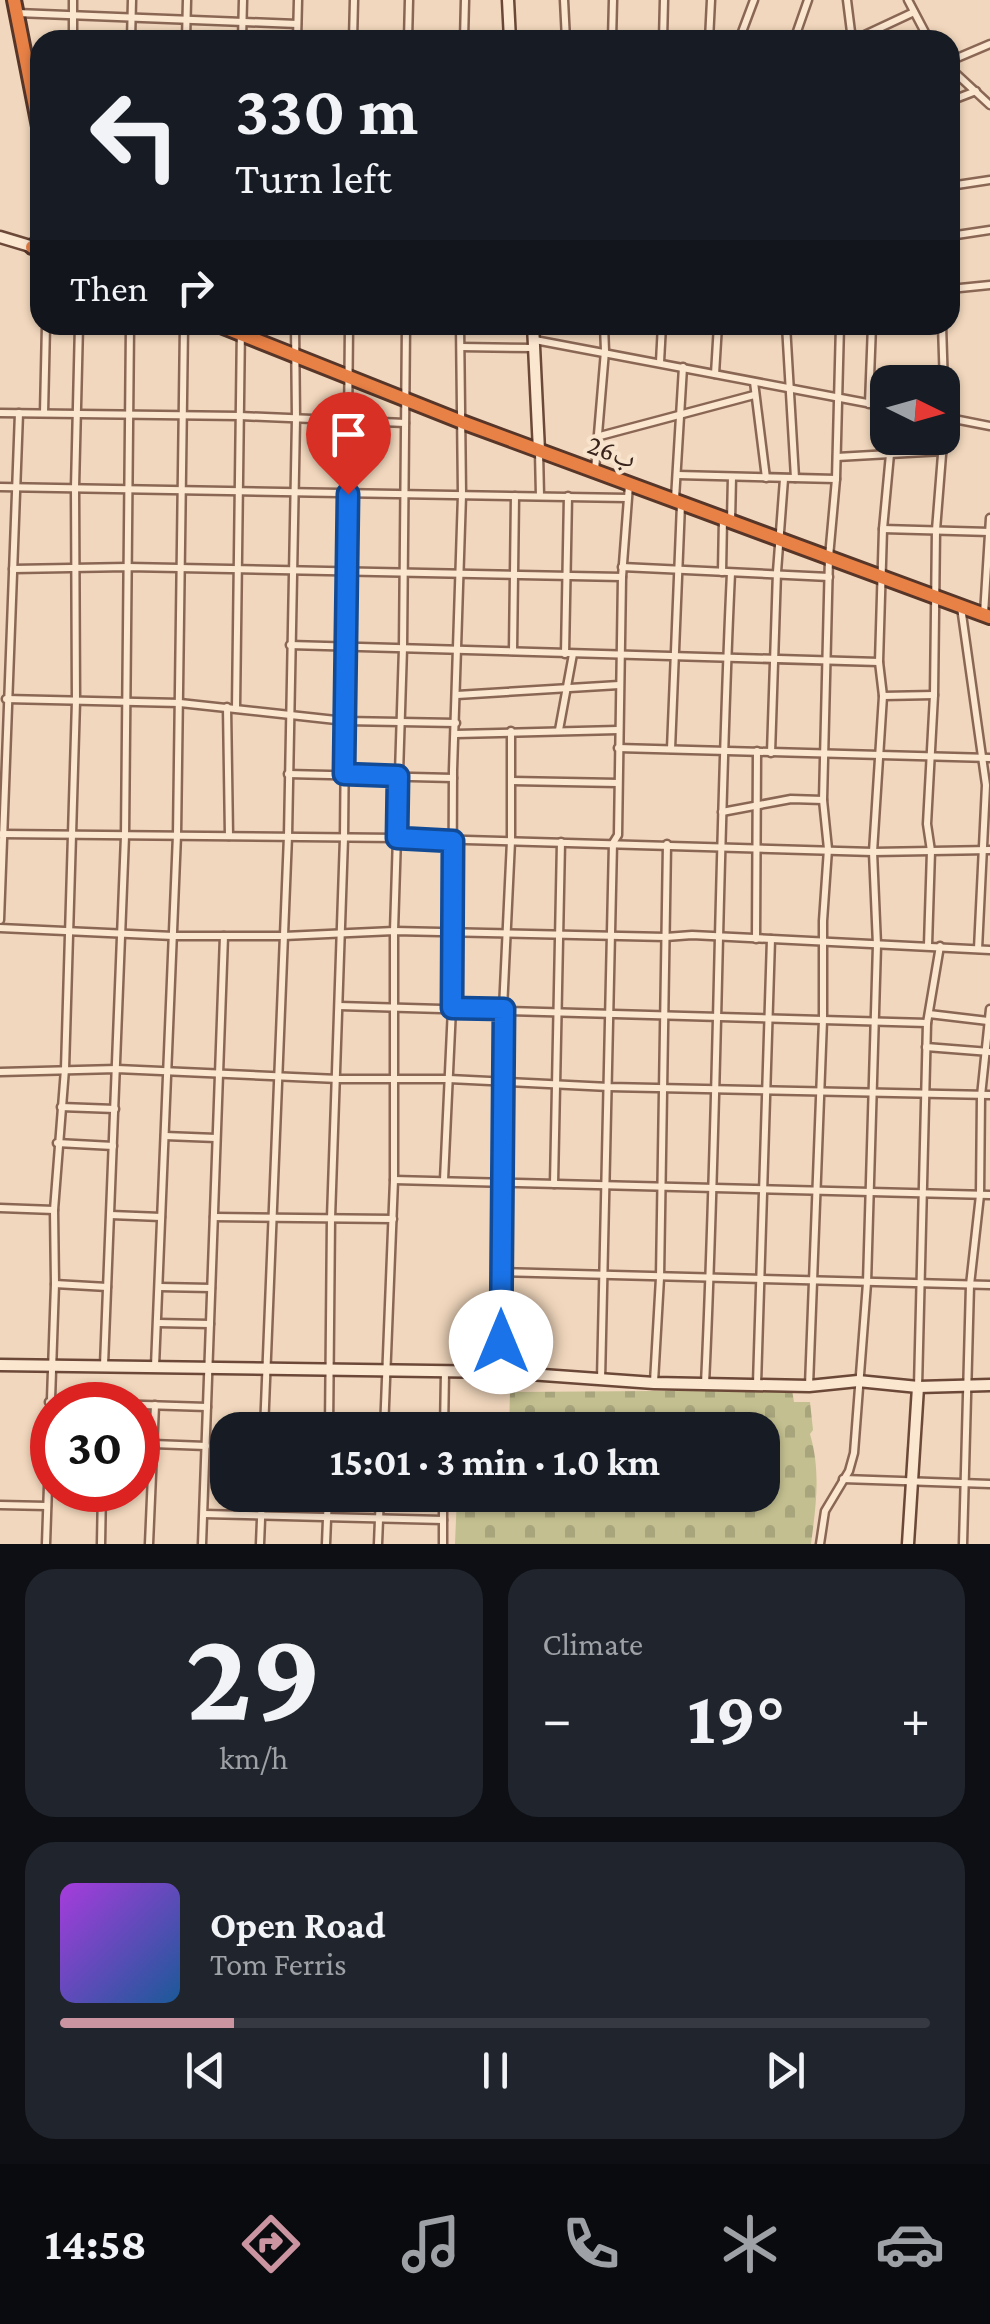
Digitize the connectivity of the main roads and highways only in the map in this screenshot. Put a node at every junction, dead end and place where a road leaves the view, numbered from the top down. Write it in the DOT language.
graph roads {
  1 [pos="15,6"];
  2 [pos="30,73"];
  3 [pos="251,335"];
  4 [pos="987,616"];
  1 -- 2 [label="highway"];
  3 -- 4 [label="highway, 26ب"];
}
